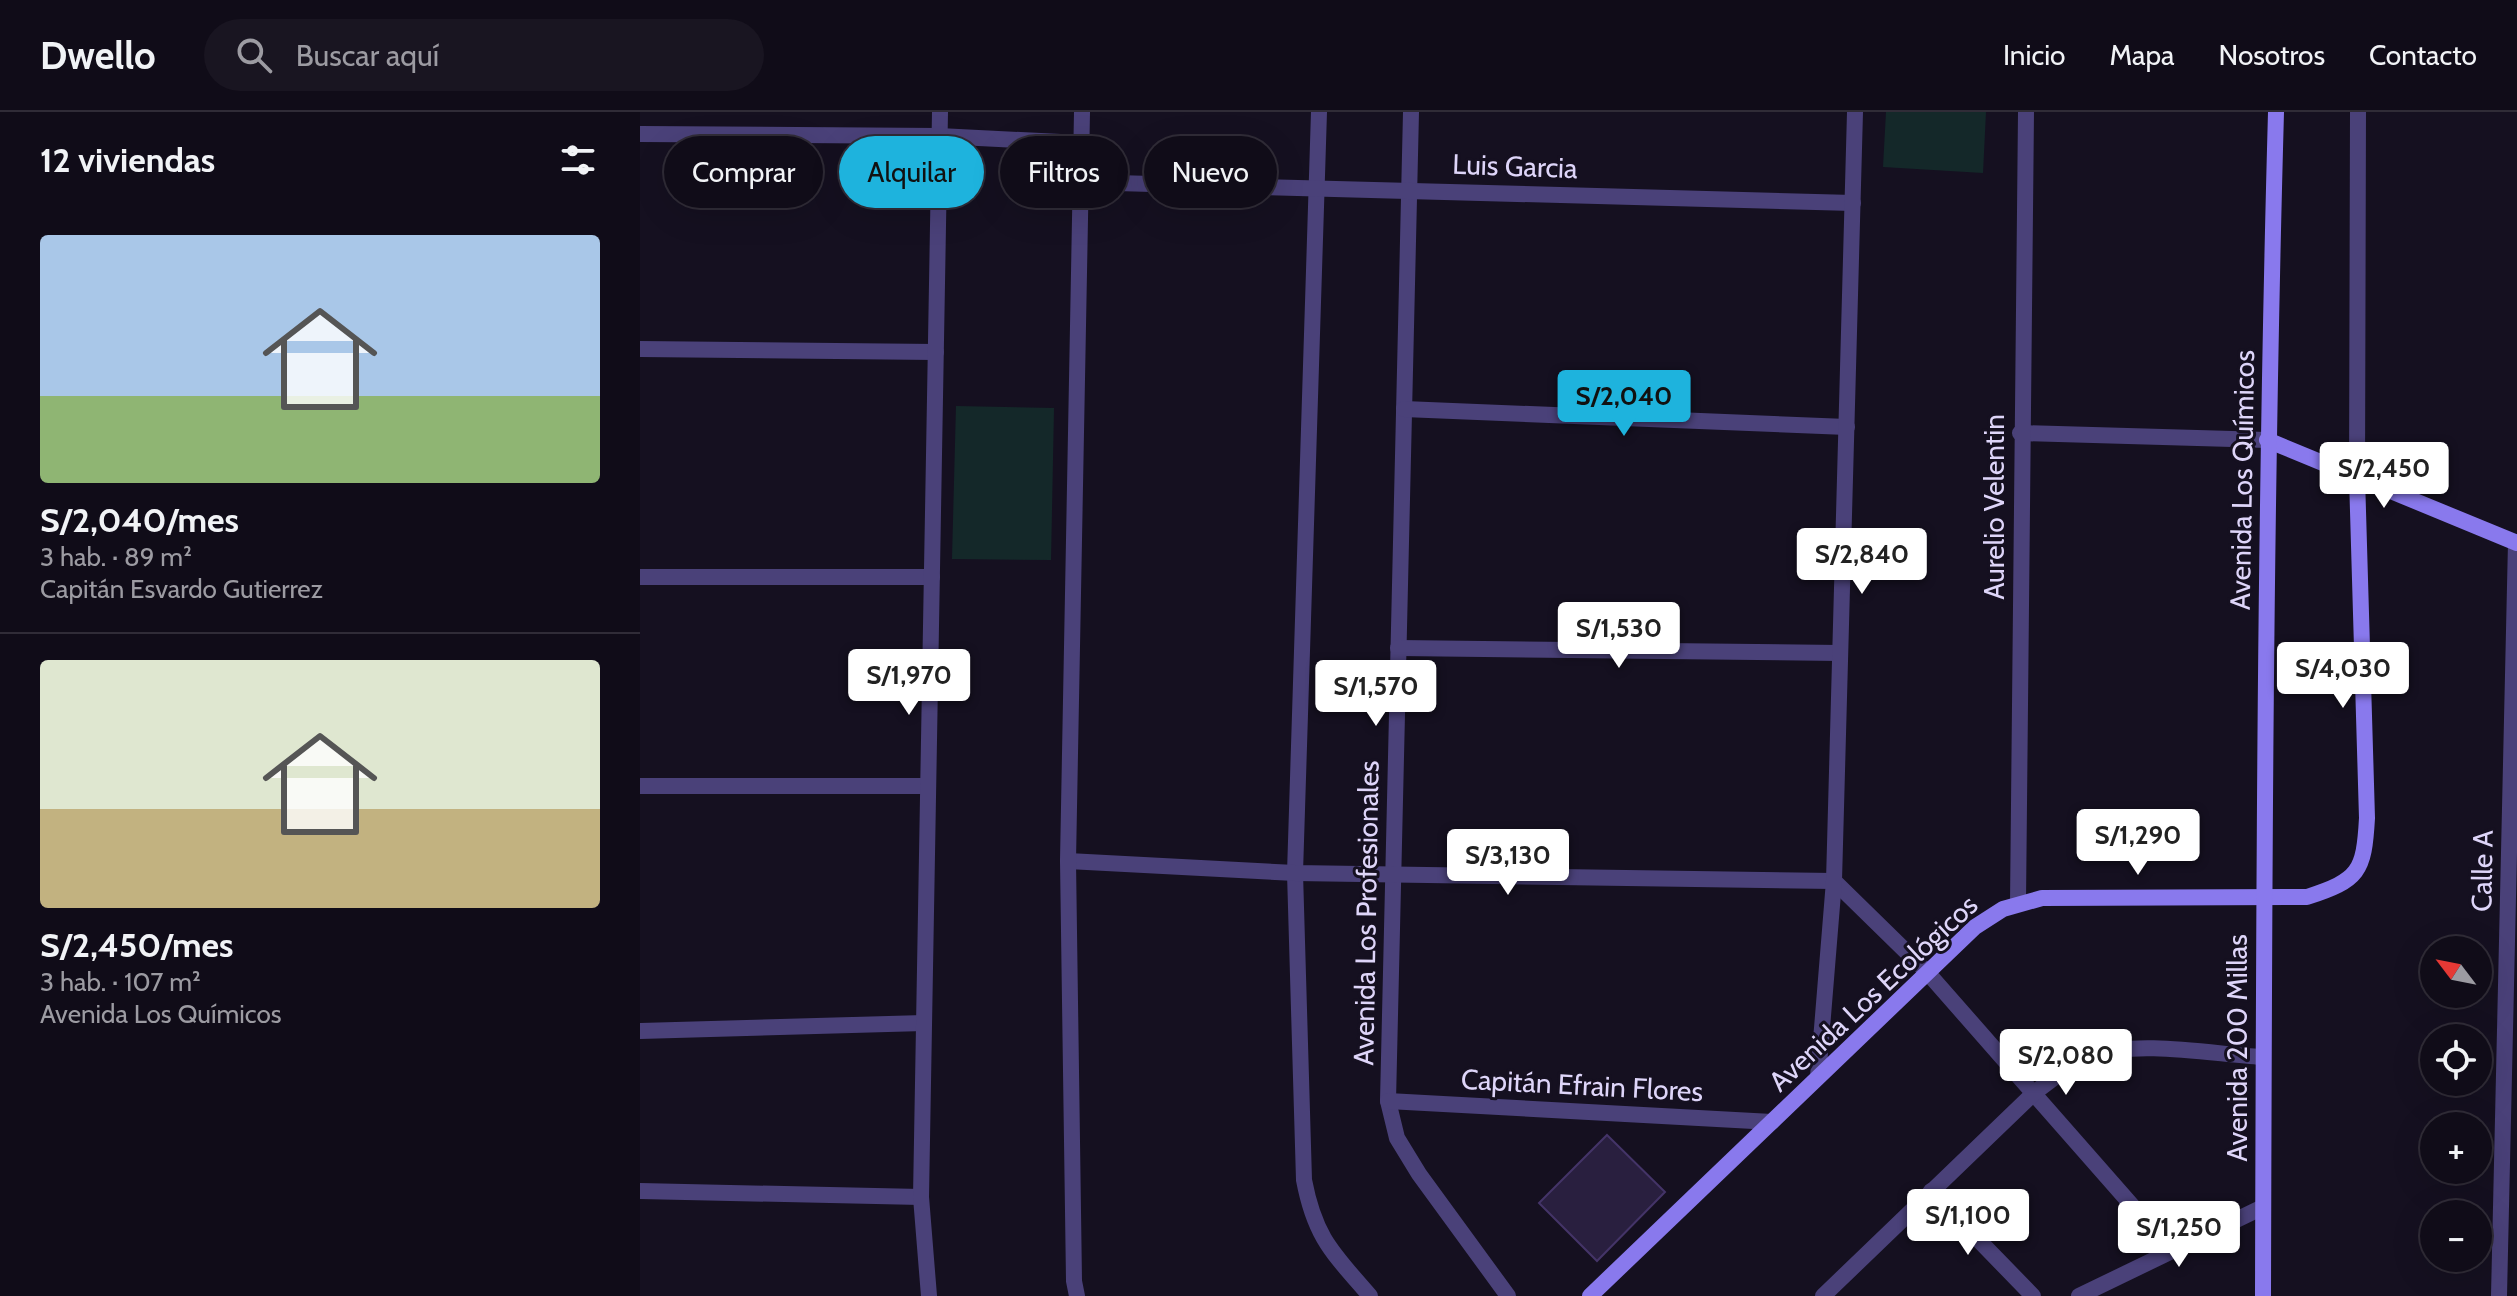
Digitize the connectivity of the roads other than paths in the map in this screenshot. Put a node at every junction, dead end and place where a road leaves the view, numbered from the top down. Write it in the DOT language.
graph roads {
  1 [pos="940,112"];
  2 [pos="1082,112"];
  3 [pos="1319,112"];
  4 [pos="1411,112"];
  5 [pos="1855,112"];
  6 [pos="2026,112"];
  7 [pos="2276,112"];
  8 [pos="2358,112"];
  9 [pos="640,134"];
  10 [pos="939,136"];
  11 [pos="1081,136"];
  12 [pos="1128,183"];
  13 [pos="1316,187"];
  14 [pos="1410,189"];
  15 [pos="1853,203"];
  16 [pos="938,208"];
  17 [pos="1079,208"];
  18 [pos="640,349"];
  19 [pos="936,352"];
  20 [pos="1404,409"];
  21 [pos="1847,427"];
  22 [pos="2020,433"];
  23 [pos="2267,440"];
  24 [pos="2357,477"];
  25 [pos="2517,542"];
  26 [pos="640,577"];
  27 [pos="932,577"];
  28 [pos="1398,648"];
  29 [pos="1840,653"];
  30 [pos="640,786"];
  31 [pos="928,786"];
  32 [pos="2513,808"];
  33 [pos="1068,861"];
  34 [pos="1295,873"];
  35 [pos="1392,875"];
  36 [pos="1834,881"];
  37 [pos="2263,896"];
  38 [pos="2018,903"];
  39 [pos="1927,972"];
  40 [pos="2511,1006"];
  41 [pos="924,1023"];
  42 [pos="640,1031"];
  43 [pos="2261,1057"];
  44 [pos="1818,1077"];
  45 [pos="2035,1092"];
  46 [pos="1388,1101"];
  47 [pos="1772,1122"];
  48 [pos="640,1191"];
  49 [pos="1931,1191"];
  50 [pos="2509,1196"];
  51 [pos="921,1197"];
  52 [pos="2263,1207"];
  53 [pos="2172,1251"];
  54 [pos="929,1296"];
  55 [pos="1077,1296"];
  56 [pos="1370,1296"];
  57 [pos="1508,1296"];
  58 [pos="1590,1296"];
  59 [pos="1823,1296"];
  60 [pos="2033,1296"];
  61 [pos="2079,1296"];
  62 [pos="2263,1296"];
  63 [pos="2499,1296"];
  1 -- 10 [label="street"];
  2 -- 11 [label="street"];
  3 -- 13 [label="street"];
  4 -- 14 [label="street, Avenida Los Profesionales"];
  5 -- 15 [label="street"];
  6 -- 22 [label="street, Aurelio Velentin"];
  7 -- 23 [label="main road, Avenida Los Químicos"];
  8 -- 24 [label="street"];
  9 -- 10 [label="street"];
  12 -- 13 [label="street, Luis Garcia"];
  13 -- 14 [label="street, Luis Garcia"];
  13 -- 34 [label="street"];
  14 -- 15 [label="street, Luis Garcia"];
  14 -- 20 [label="street, Avenida Los Profesionales"];
  15 -- 21 [label="street"];
  16 -- 19 [label="street"];
  17 -- 33 [label="street"];
  18 -- 19 [label="street"];
  19 -- 27 [label="street"];
  20 -- 21 [label="street"];
  20 -- 28 [label="street, Avenida Los Profesionales"];
  21 -- 29 [label="street"];
  22 -- 23 [label="street"];
  22 -- 38 [label="street, Aurelio Velentin"];
  23 -- 24 [label="main road"];
  23 -- 37 [label="main road, Avenida Los Químicos"];
  24 -- 25 [label="main road"];
  24 -- 37 [label="main road, Avenida Los Ecológicos"];
  25 -- 32 [label="street, Calle A"];
  26 -- 27 [label="street"];
  27 -- 31 [label="street"];
  28 -- 29 [label="street"];
  28 -- 35 [label="street, Avenida Los Profesionales"];
  29 -- 36 [label="street"];
  30 -- 31 [label="street"];
  31 -- 41 [label="street"];
  32 -- 40 [label="street, Calle A"];
  33 -- 34 [label="street"];
  33 -- 55 [label="street"];
  34 -- 35 [label="street"];
  34 -- 56 [label="street"];
  35 -- 36 [label="street"];
  35 -- 46 [label="street, Avenida Los Profesionales"];
  36 -- 39 [label="street"];
  36 -- 44 [label="street"];
  37 -- 38 [label="main road, Avenida Los Ecológicos"];
  37 -- 43 [label="main road, Avenida 200 Millas"];
  38 -- 39 [label="main road, Avenida Los Ecológicos"];
  39 -- 44 [label="main road, Avenida Los Ecológicos"];
  39 -- 45 [label="street"];
  40 -- 50 [label="street, Calle A"];
  41 -- 42 [label="street"];
  41 -- 51 [label="street"];
  43 -- 45 [label="street"];
  43 -- 52 [label="main road, Avenida 200 Millas"];
  44 -- 47 [label="main road, Avenida Los Ecológicos"];
  45 -- 49 [label="street"];
  45 -- 53 [label="street"];
  46 -- 47 [label="street, Capitán Efrain Flores"];
  46 -- 57 [label="street, Avenida Los Profesionales"];
  47 -- 58 [label="main road, Avenida Los Ecológicos"];
  48 -- 51 [label="street"];
  49 -- 59 [label="street"];
  49 -- 60 [label="street"];
  50 -- 63 [label="street, Calle A"];
  51 -- 54 [label="street"];
  52 -- 53 [label="street"];
  52 -- 62 [label="main road, Avenida 200 Millas"];
  53 -- 61 [label="street"];
}
